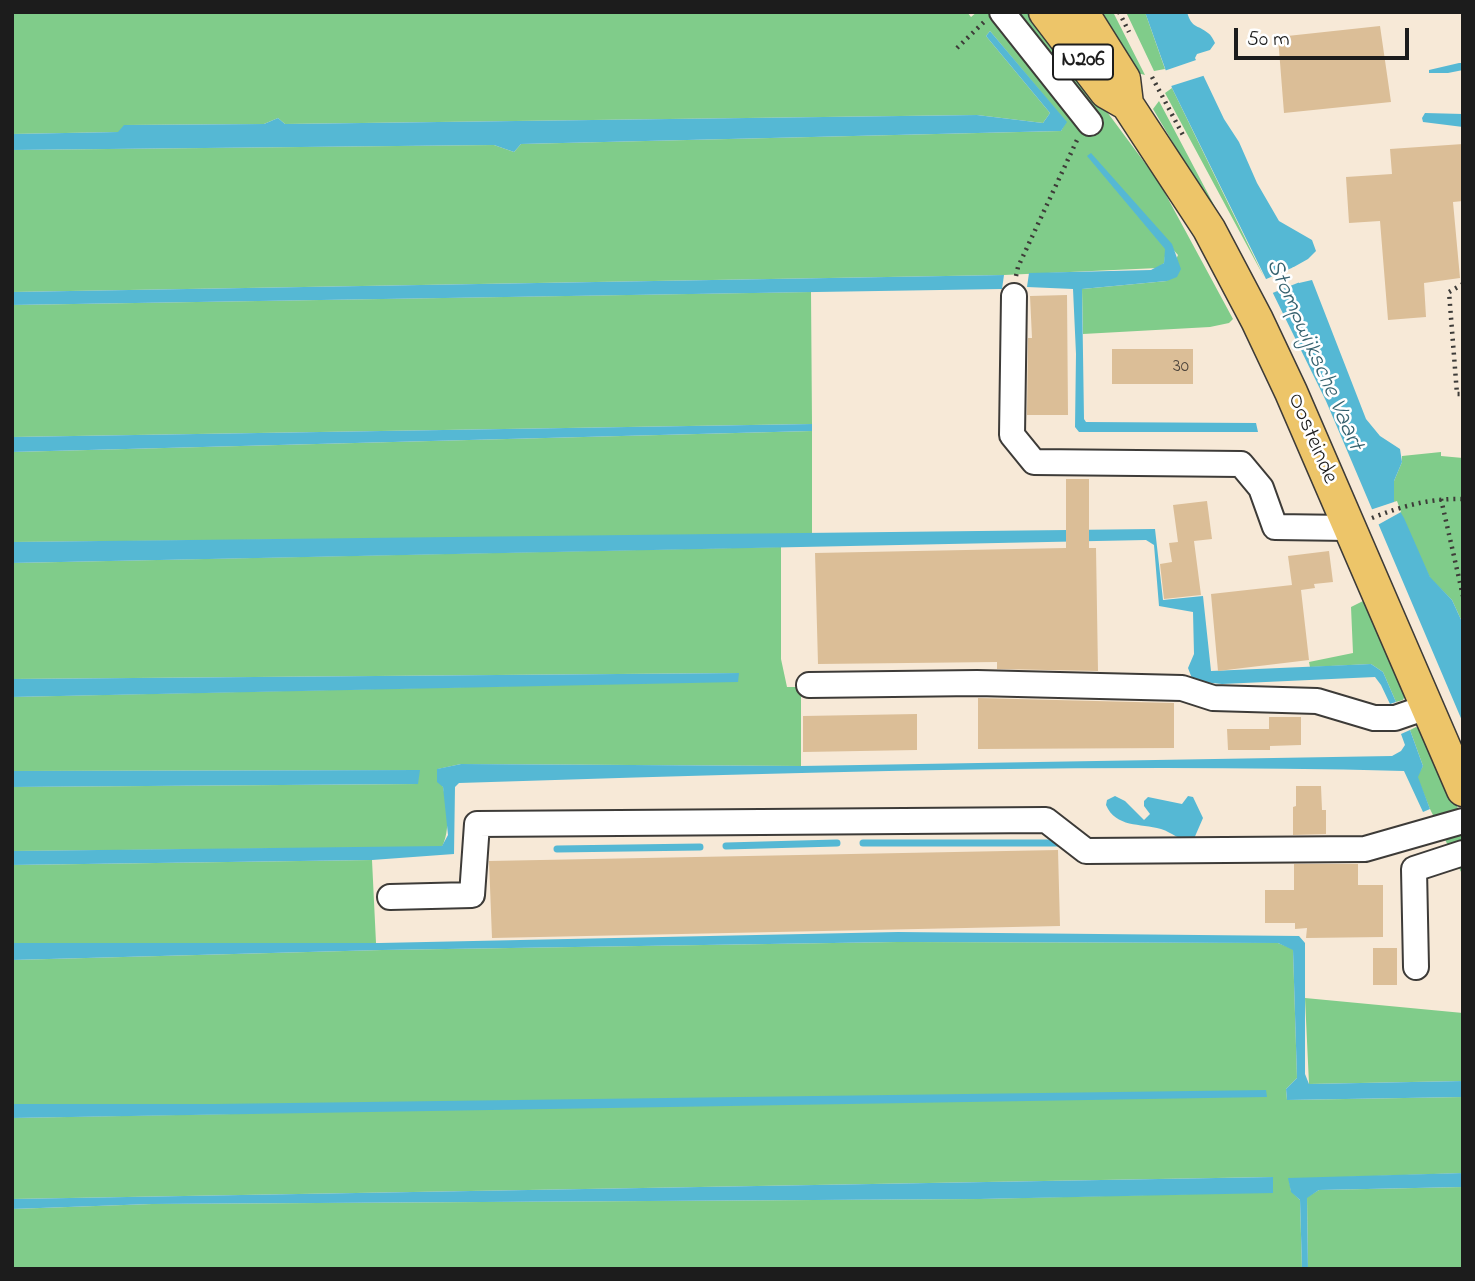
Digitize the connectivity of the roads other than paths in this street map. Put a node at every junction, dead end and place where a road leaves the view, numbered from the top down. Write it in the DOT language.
graph roads {
  1 [pos="1045,12"];
  2 [pos="1082,12"];
  3 [pos="994,17"];
  4 [pos="1127,104"];
  5 [pos="1090,123"];
  6 [pos="1014,296"];
  7 [pos="1360,524"];
  8 [pos="809,685"];
  9 [pos="1427,707"];
  10 [pos="1463,790"];
  11 [pos="1463,821"];
  12 [pos="1463,853"];
  13 [pos="390,897"];
  14 [pos="1416,967"];
  1 -- 4 [label="main road, Oosteinde / N206"];
  2 -- 4 [label="main road, Oosteinde / N206"];
  3 -- 5 [label="street"];
  4 -- 7 [label="main road, Oosteinde / N206"];
  6 -- 7 [label="street"];
  7 -- 9 [label="main road, Oosteinde / N206"];
  8 -- 9 [label="street"];
  9 -- 10 [label="main road, Oosteinde / N206"];
  11 -- 13 [label="street"];
  12 -- 14 [label="street"];
}
